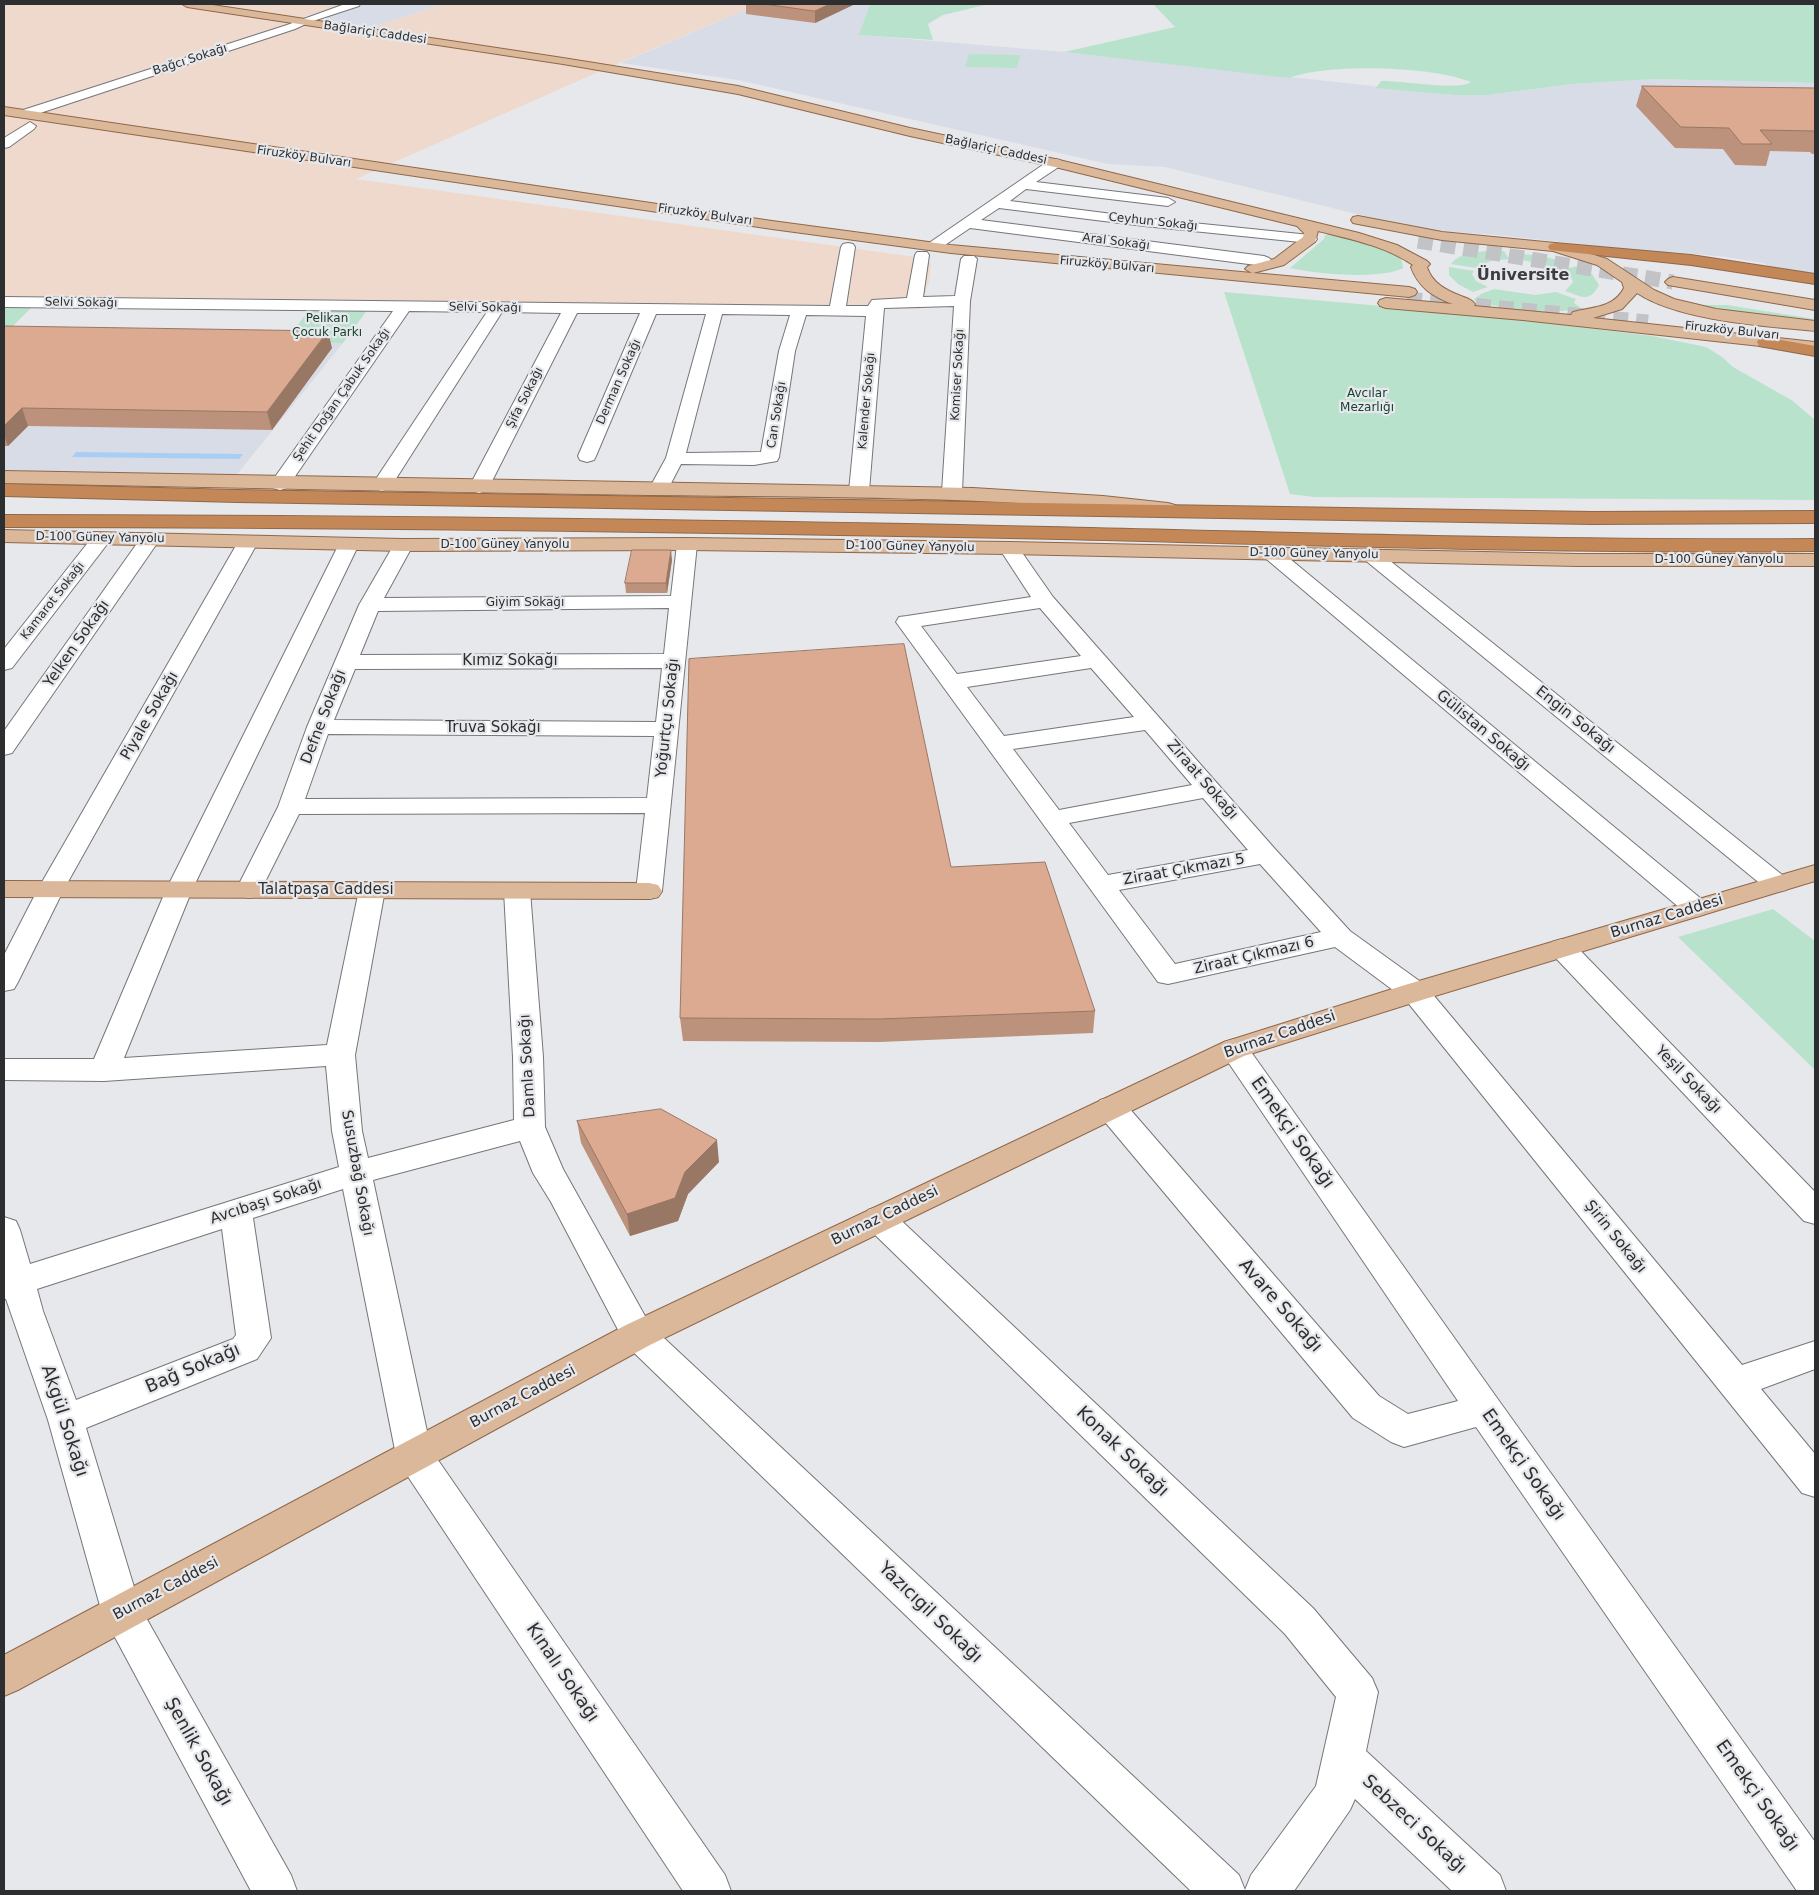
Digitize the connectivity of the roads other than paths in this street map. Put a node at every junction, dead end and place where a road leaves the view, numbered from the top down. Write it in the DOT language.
graph roads {
  1 [pos="187,4"];
  2 [pos="355,4"];
  3 [pos="302,22"];
  4 [pos="803,103"];
  5 [pos="4,111"];
  6 [pos="4,116"];
  7 [pos="27,120"];
  8 [pos="4,122"];
  9 [pos="4,144"];
  10 [pos="1055,163"];
  11 [pos="1105,167"];
  12 [pos="1155,173"];
  13 [pos="388,179"];
  14 [pos="484,182"];
  15 [pos="1024,185"];
  16 [pos="1174,198"];
  17 [pos="996,203"];
  18 [pos="1347,217"];
  19 [pos="1144,222"];
  20 [pos="968,223"];
  21 [pos="1302,224"];
  22 [pos="1310,239"];
  23 [pos="1418,241"];
  24 [pos="1119,242"];
  25 [pos="1505,242"];
  26 [pos="848,247"];
  27 [pos="1554,247"];
  28 [pos="951,249"];
  29 [pos="928,251"];
  30 [pos="1101,257"];
  31 [pos="969,259"];
  32 [pos="1428,259"];
  33 [pos="1258,265"];
  34 [pos="1815,279"];
  35 [pos="1629,281"];
  36 [pos="1672,282"];
  37 [pos="962,301"];
  38 [pos="4,302"];
  39 [pos="914,302"];
  40 [pos="1815,305"];
  41 [pos="404,307"];
  42 [pos="497,308"];
  43 [pos="571,308"];
  44 [pos="650,309"];
  45 [pos="715,310"];
  46 [pos="800,310"];
  47 [pos="838,311"];
  48 [pos="874,311"];
  49 [pos="1522,315"];
  50 [pos="1815,326"];
  51 [pos="1815,333"];
  52 [pos="1815,341"];
  53 [pos="1765,342"];
  54 [pos="1815,349"];
  55 [pos="587,456"];
  56 [pos="675,458"];
  57 [pos="4,476"];
  58 [pos="280,484"];
  59 [pos="382,485"];
  60 [pos="480,487"];
  61 [pos="659,489"];
  62 [pos="4,490"];
  63 [pos="859,491"];
  64 [pos="952,492"];
  65 [pos="1169,510"];
  66 [pos="1815,517"];
  67 [pos="4,521"];
  68 [pos="62,521"];
  69 [pos="4,536"];
  70 [pos="101,539"];
  71 [pos="150,539"];
  72 [pos="248,542"];
  73 [pos="348,544"];
  74 [pos="687,544"];
  75 [pos="403,545"];
  76 [pos="1815,545"];
  77 [pos="1009,548"];
  78 [pos="1271,553"];
  79 [pos="1372,556"];
  80 [pos="1815,560"];
  81 [pos="1045,601"];
  82 [pos="681,602"];
  83 [pos="370,604"];
  84 [pos="1097,660"];
  85 [pos="674,661"];
  86 [pos="346,662"];
  87 [pos="4,663"];
  88 [pos="952,682"];
  89 [pos="1151,722"];
  90 [pos="319,727"];
  91 [pos="667,729"];
  92 [pos="998,744"];
  93 [pos="4,748"];
  94 [pos="1210,789"];
  95 [pos="659,805"];
  96 [pos="290,807"];
  97 [pos="1052,819"];
  98 [pos="1266,855"];
  99 [pos="1815,873"];
  100 [pos="1777,884"];
  101 [pos="1101,885"];
  102 [pos="4,889"];
  103 [pos="51,889"];
  104 [pos="179,890"];
  105 [pos="249,890"];
  106 [pos="372,890"];
  107 [pos="517,891"];
  108 [pos="649,891"];
  109 [pos="1696,908"];
  110 [pos="1340,937"];
  111 [pos="1562,948"];
  112 [pos="4,982"];
  113 [pos="1415,992"];
  114 [pos="1234,1049"];
  115 [pos="340,1055"];
  116 [pos="4,1069"];
  117 [pos="104,1070"];
  118 [pos="1111,1108"];
  119 [pos="530,1127"];
  120 [pos="356,1173"];
  121 [pos="236,1211"];
  122 [pos="1815,1212"];
  123 [pos="879,1219"];
  124 [pos="4,1230"];
  125 [pos="11,1283"];
  126 [pos="638,1335"];
  127 [pos="1815,1355"];
  128 [pos="1734,1383"];
  129 [pos="1484,1409"];
  130 [pos="66,1420"];
  131 [pos="414,1455"];
  132 [pos="1815,1481"];
  133 [pos="122,1613"];
  134 [pos="4,1676"];
  135 [pos="1344,1759"];
  136 [pos="1815,1879"];
  137 [pos="275,1891"];
  138 [pos="709,1891"];
  139 [pos="1223,1891"];
  140 [pos="1268,1891"];
  141 [pos="1484,1891"];
  1 -- 3 [label="main road, Bağlariçi Caddesi"];
  2 -- 3 [label="street, Bağcı Sokağı"];
  3 -- 4 [label="main road, Bağlariçi Caddesi"];
  3 -- 7 [label="street, Bağcı Sokağı"];
  4 -- 10 [label="main road, Bağlariçi Caddesi"];
  4 -- 11 [label="main road, Bağlariçi Caddesi"];
  5 -- 7 [label="main road, Firuzköy Bulvarı"];
  6 -- 7 [label="main road"];
  7 -- 8 [label="main road, Firuzköy Bulvarı"];
  7 -- 9 [label="street, Bağcı Sokağı"];
  7 -- 13 [label="main road, Firuzköy Bulvarı"];
  7 -- 14 [label="main road, Firuzköy Bulvarı"];
  10 -- 15 [label="street"];
  10 -- 16 [label="main road, Bağlariçi Caddesi"];
  11 -- 12 [label="main road"];
  11 -- 23 [label="main road, Bağlariçi Caddesi"];
  13 -- 14 [label="main road"];
  13 -- 26 [label="main road, Firuzköy Bulvarı"];
  14 -- 29 [label="main road, Firuzköy Bulvarı"];
  15 -- 16 [label="street"];
  15 -- 17 [label="street"];
  16 -- 19 [label="street"];
  16 -- 21 [label="main road, Bağlariçi Caddesi"];
  17 -- 19 [label="street, Ceyhun Sokağı"];
  17 -- 20 [label="street"];
  18 -- 25 [label="main road"];
  19 -- 22 [label="street, Ceyhun Sokağı"];
  19 -- 24 [label="street"];
  20 -- 24 [label="street, Aral Sokağı"];
  20 -- 29 [label="street"];
  21 -- 22 [label="main road"];
  21 -- 32 [label="main road, Bağlariçi Caddesi"];
  22 -- 33 [label="main road"];
  24 -- 30 [label="street"];
  24 -- 33 [label="street, Aral Sokağı"];
  25 -- 27 [label="main road"];
  25 -- 32 [label="main road"];
  26 -- 29 [label="main road, Firuzköy Bulvarı"];
  26 -- 47 [label="street"];
  27 -- 34 [label="highway"];
  27 -- 35 [label="main road"];
  28 -- 29 [label="main road, Firuzköy Bulvarı"];
  28 -- 30 [label="main road"];
  28 -- 31 [label="main road, Firuzköy Bulvarı"];
  29 -- 31 [label="main road, Firuzköy Bulvarı"];
  29 -- 39 [label="street"];
  30 -- 33 [label="main road"];
  31 -- 37 [label="street, Komiser Sokağı"];
  31 -- 49 [label="main road"];
  32 -- 33 [label="main road"];
  32 -- 49 [label="main road"];
  35 -- 49 [label="main road"];
  35 -- 50 [label="main road"];
  36 -- 40 [label="main road"];
  37 -- 39 [label="street, Selvi Sokağı"];
  37 -- 64 [label="street, Komiser Sokağı"];
  38 -- 41 [label="street, Selvi Sokağı"];
  39 -- 48 [label="street, Selvi Sokağı"];
  41 -- 42 [label="street, Selvi Sokağı"];
  41 -- 58 [label="street, Şehit Doğan Çabuk Sokağı"];
  42 -- 43 [label="street, Selvi Sokağı"];
  42 -- 59 [label="street"];
  43 -- 44 [label="street, Selvi Sokağı"];
  43 -- 60 [label="street, Şifa Sokağı"];
  44 -- 45 [label="street, Selvi Sokağı"];
  44 -- 55 [label="street, Derman Sokağı"];
  45 -- 46 [label="street, Selvi Sokağı"];
  45 -- 56 [label="street"];
  46 -- 47 [label="street, Selvi Sokağı"];
  46 -- 56 [label="street, Can Sokağı"];
  47 -- 48 [label="street, Selvi Sokağı"];
  48 -- 63 [label="street, Kalender Sokağı"];
  49 -- 53 [label="main road"];
  51 -- 52 [label="main road, Firuzköy Bulvarı"];
  53 -- 54 [label="highway"];
  56 -- 61 [label="street"];
  57 -- 58 [label="main road"];
  58 -- 59 [label="main road"];
  59 -- 60 [label="main road"];
  60 -- 61 [label="main road"];
  61 -- 63 [label="main road"];
  62 -- 65 [label="highway"];
  63 -- 64 [label="main road"];
  64 -- 65 [label="main road"];
  65 -- 66 [label="highway"];
  67 -- 68 [label="highway"];
  68 -- 74 [label="highway"];
  68 -- 76 [label="highway"];
  69 -- 70 [label="main road, D-100 Güney Yanyolu"];
  70 -- 71 [label="main road, D-100 Güney Yanyolu"];
  70 -- 87 [label="street, Kamarot Sokağı"];
  71 -- 72 [label="main road, D-100 Güney Yanyolu"];
  71 -- 93 [label="street, Yelken Sokağı"];
  72 -- 73 [label="main road, D-100 Güney Yanyolu"];
  72 -- 103 [label="street, Piyale Sokağı"];
  73 -- 75 [label="main road, D-100 Güney Yanyolu"];
  73 -- 104 [label="street"];
  74 -- 75 [label="main road, D-100 Güney Yanyolu"];
  74 -- 77 [label="main road, D-100 Güney Yanyolu"];
  74 -- 82 [label="street, Yoğurtçu Sokağı"];
  75 -- 83 [label="street, Defne Sokağı"];
  77 -- 78 [label="main road, D-100 Güney Yanyolu"];
  77 -- 81 [label="street, Ziraat Sokağı"];
  78 -- 79 [label="main road, D-100 Güney Yanyolu"];
  78 -- 109 [label="street, Gülistan Sokağı"];
  79 -- 80 [label="main road, D-100 Güney Yanyolu"];
  79 -- 100 [label="street, Engin Sokağı"];
  81 -- 84 [label="street, Ziraat Sokağı"];
  81 -- 88 [label="street"];
  82 -- 83 [label="street, Giyim Sokağı"];
  82 -- 85 [label="street, Yoğurtçu Sokağı"];
  83 -- 86 [label="street, Defne Sokağı"];
  84 -- 88 [label="street"];
  84 -- 89 [label="street, Ziraat Sokağı"];
  85 -- 86 [label="street, Kımız Sokağı"];
  85 -- 91 [label="street, Yoğurtçu Sokağı"];
  86 -- 90 [label="street, Defne Sokağı"];
  88 -- 92 [label="street"];
  89 -- 92 [label="street"];
  89 -- 94 [label="street, Ziraat Sokağı"];
  90 -- 91 [label="street, Truva Sokağı"];
  90 -- 96 [label="street, Defne Sokağı"];
  91 -- 95 [label="street, Yoğurtçu Sokağı"];
  92 -- 97 [label="street"];
  94 -- 97 [label="street"];
  94 -- 98 [label="street, Ziraat Sokağı"];
  95 -- 96 [label="street"];
  95 -- 108 [label="street, Yoğurtçu Sokağı"];
  96 -- 105 [label="street, Defne Sokağı"];
  97 -- 101 [label="street"];
  98 -- 101 [label="street, Ziraat Çıkmazı 5"];
  98 -- 110 [label="street, Ziraat Sokağı"];
  99 -- 100 [label="main road, Burnaz Caddesi"];
  100 -- 109 [label="main road, Burnaz Caddesi"];
  101 -- 110 [label="street, Ziraat Çıkmazı 6"];
  102 -- 103 [label="main road, Talatpaşa Caddesi"];
  103 -- 104 [label="main road, Talatpaşa Caddesi"];
  103 -- 112 [label="street"];
  104 -- 105 [label="main road, Talatpaşa Caddesi"];
  104 -- 117 [label="street"];
  105 -- 106 [label="main road, Talatpaşa Caddesi"];
  106 -- 107 [label="main road, Talatpaşa Caddesi"];
  106 -- 115 [label="street, Susuzbağ Sokağı"];
  107 -- 108 [label="main road, Talatpaşa Caddesi"];
  107 -- 119 [label="street, Damla Sokağı"];
  109 -- 111 [label="main road, Burnaz Caddesi"];
  110 -- 113 [label="street, Ziraat Sokağı"];
  111 -- 113 [label="main road, Burnaz Caddesi"];
  111 -- 122 [label="street, Yeşil Sokağı"];
  113 -- 114 [label="main road, Burnaz Caddesi"];
  113 -- 128 [label="street, Şirin Sokağı"];
  114 -- 118 [label="main road, Burnaz Caddesi"];
  114 -- 129 [label="street, Emekçi Sokağı"];
  115 -- 117 [label="street"];
  115 -- 120 [label="street, Susuzbağ Sokağı"];
  116 -- 117 [label="street"];
  118 -- 123 [label="main road, Burnaz Caddesi"];
  118 -- 129 [label="street, Avare Sokağı"];
  119 -- 120 [label="street, Avcıbaşı Sokağı"];
  119 -- 126 [label="street, Damla Sokağı"];
  120 -- 121 [label="street, Avcıbaşı Sokağı"];
  120 -- 131 [label="street, Susuzbağ Sokağı"];
  121 -- 125 [label="street, Avcıbaşı Sokağı"];
  121 -- 130 [label="street, Bağ Sokağı"];
  123 -- 126 [label="main road, Burnaz Caddesi"];
  123 -- 135 [label="street, Konak Sokağı"];
  124 -- 125 [label="street, Akgül Sokağı"];
  125 -- 130 [label="street, Akgül Sokağı"];
  126 -- 131 [label="main road, Burnaz Caddesi"];
  126 -- 139 [label="street, Yazıcıgil Sokağı"];
  127 -- 128 [label="street"];
  128 -- 132 [label="street, Şirin Sokağı"];
  129 -- 136 [label="street, Emekçi Sokağı"];
  130 -- 133 [label="street, Akgül Sokağı"];
  131 -- 133 [label="main road, Burnaz Caddesi"];
  131 -- 138 [label="street, Kınalı Sokağı"];
  133 -- 134 [label="main road, Burnaz Caddesi"];
  133 -- 137 [label="street, Şenlik Sokağı"];
  135 -- 140 [label="street"];
  135 -- 141 [label="street, Sebzeci Sokağı"];
}
